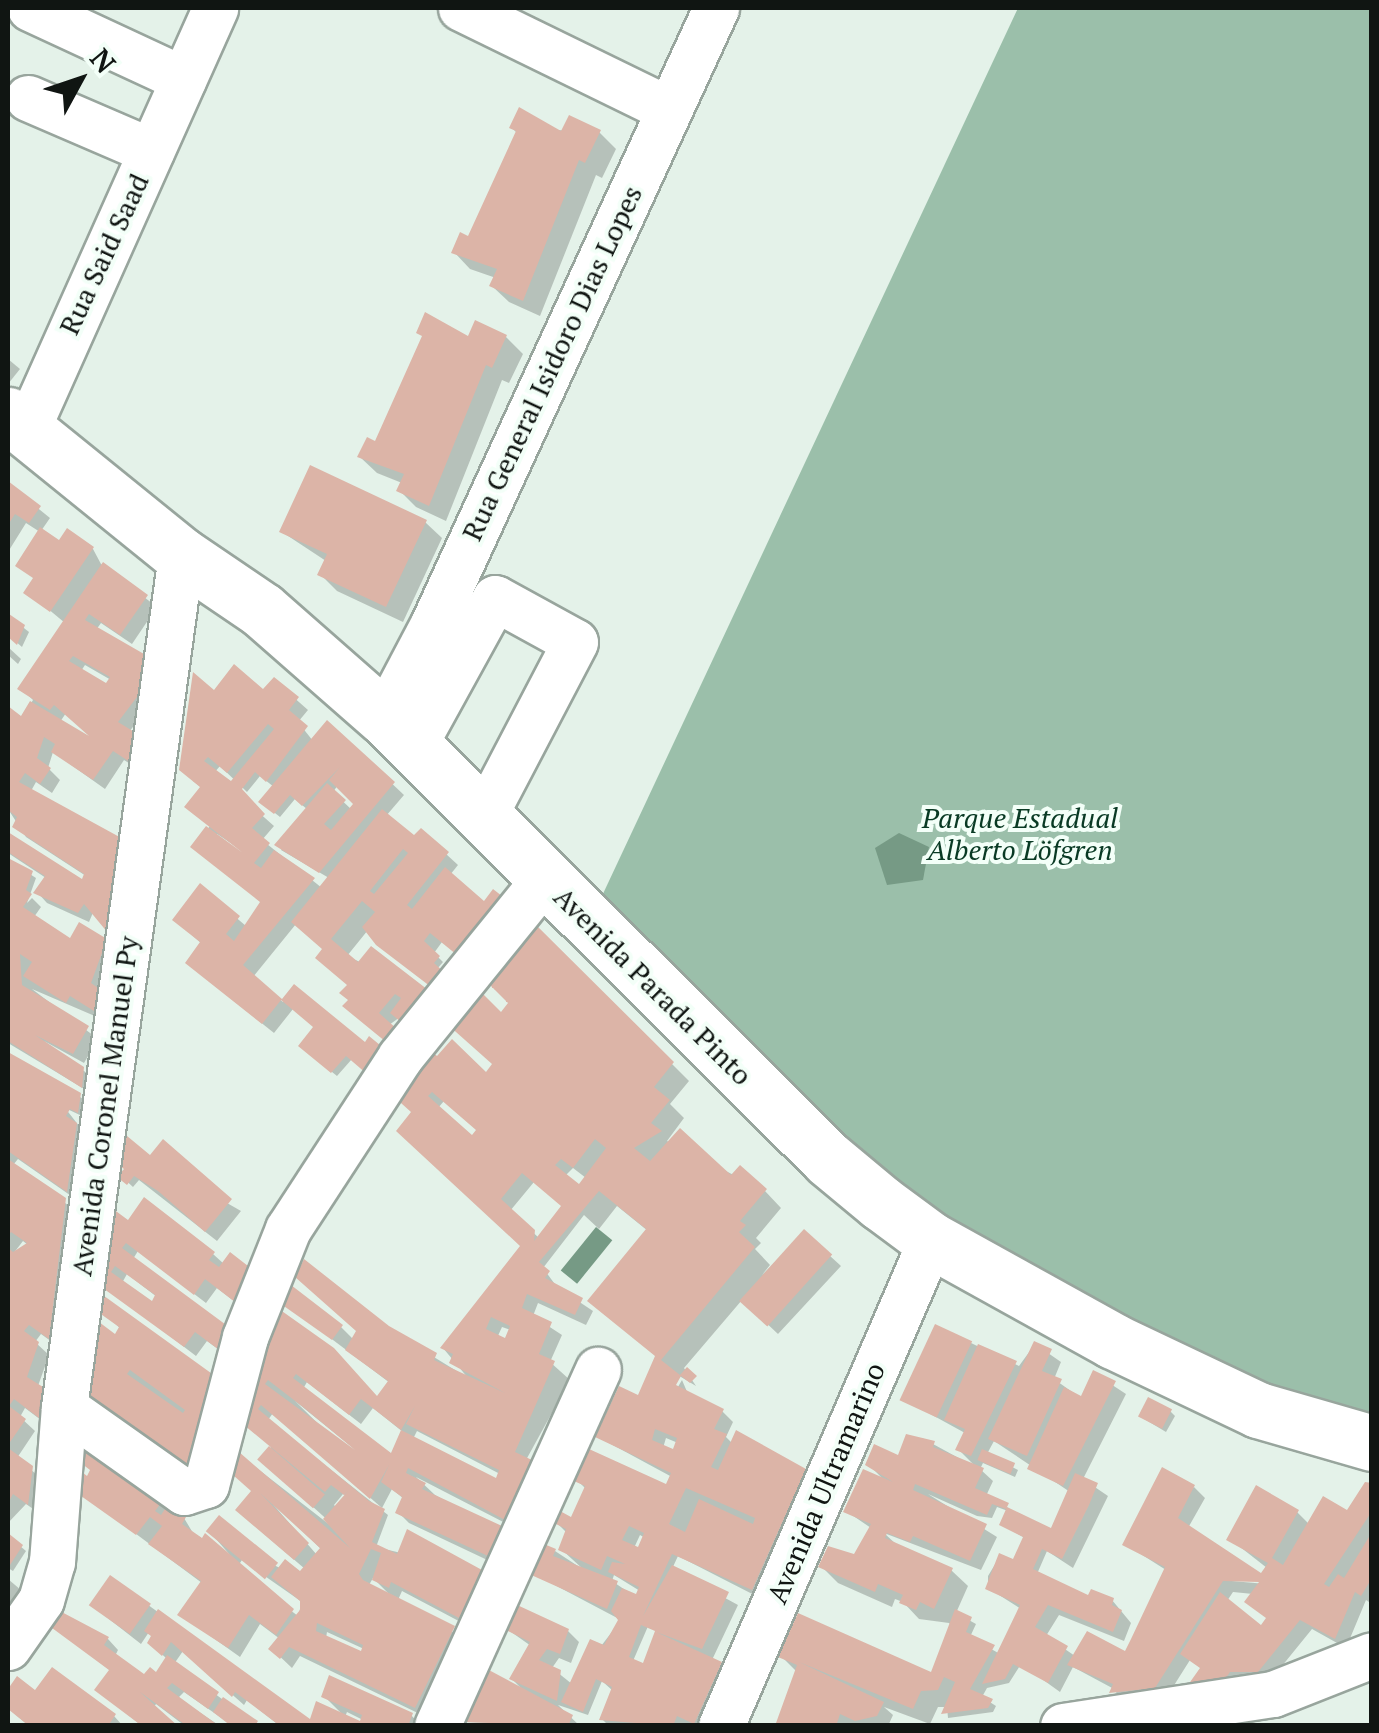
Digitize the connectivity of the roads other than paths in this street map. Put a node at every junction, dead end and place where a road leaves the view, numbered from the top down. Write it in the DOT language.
graph roads {
  1 [pos="30,8"];
  2 [pos="215,8"];
  3 [pos="461,8"];
  4 [pos="716,8"];
  5 [pos="183,79"];
  6 [pos="28,98"];
  7 [pos="668,109"];
  8 [pos="151,151"];
  9 [pos="18,422"];
  10 [pos="181,555"];
  11 [pos="398,732"];
  12 [pos="484,816"];
  13 [pos="544,879"];
  14 [pos="931,1240"];
  15 [pos="598,1370"];
  16 [pos="64,1407"];
  17 [pos="1372,1444"];
  18 [pos="8,1647"];
  19 [pos="1372,1655"];
  20 [pos="437,1726"];
  21 [pos="722,1726"];
  22 [pos="1062,1726"];
  1 -- 5 [label="street"];
  2 -- 5 [label="street, Rua Said Saad"];
  3 -- 7 [label="street"];
  4 -- 7 [label="street, Rua General Isidoro Dias Lopes"];
  5 -- 8 [label="street, Rua Said Saad"];
  6 -- 8 [label="street"];
  7 -- 11 [label="street, Rua General Isidoro Dias Lopes"];
  8 -- 9 [label="street, Rua Said Saad"];
  9 -- 10 [label="main road, Avenida Parada Pinto"];
  10 -- 11 [label="main road, Avenida Parada Pinto"];
  10 -- 16 [label="street, Avenida Coronel Manuel Py"];
  11 -- 12 [label="main road, Avenida Parada Pinto"];
  11 -- 12 [label="street"];
  12 -- 13 [label="main road, Avenida Parada Pinto"];
  13 -- 14 [label="main road, Avenida Parada Pinto"];
  13 -- 16 [label="street"];
  14 -- 17 [label="main road, Avenida Parada Pinto"];
  14 -- 21 [label="street, Avenida Ultramarino"];
  15 -- 20 [label="street"];
  16 -- 18 [label="street, Avenida Coronel Manuel Py"];
  19 -- 22 [label="street"];
}
